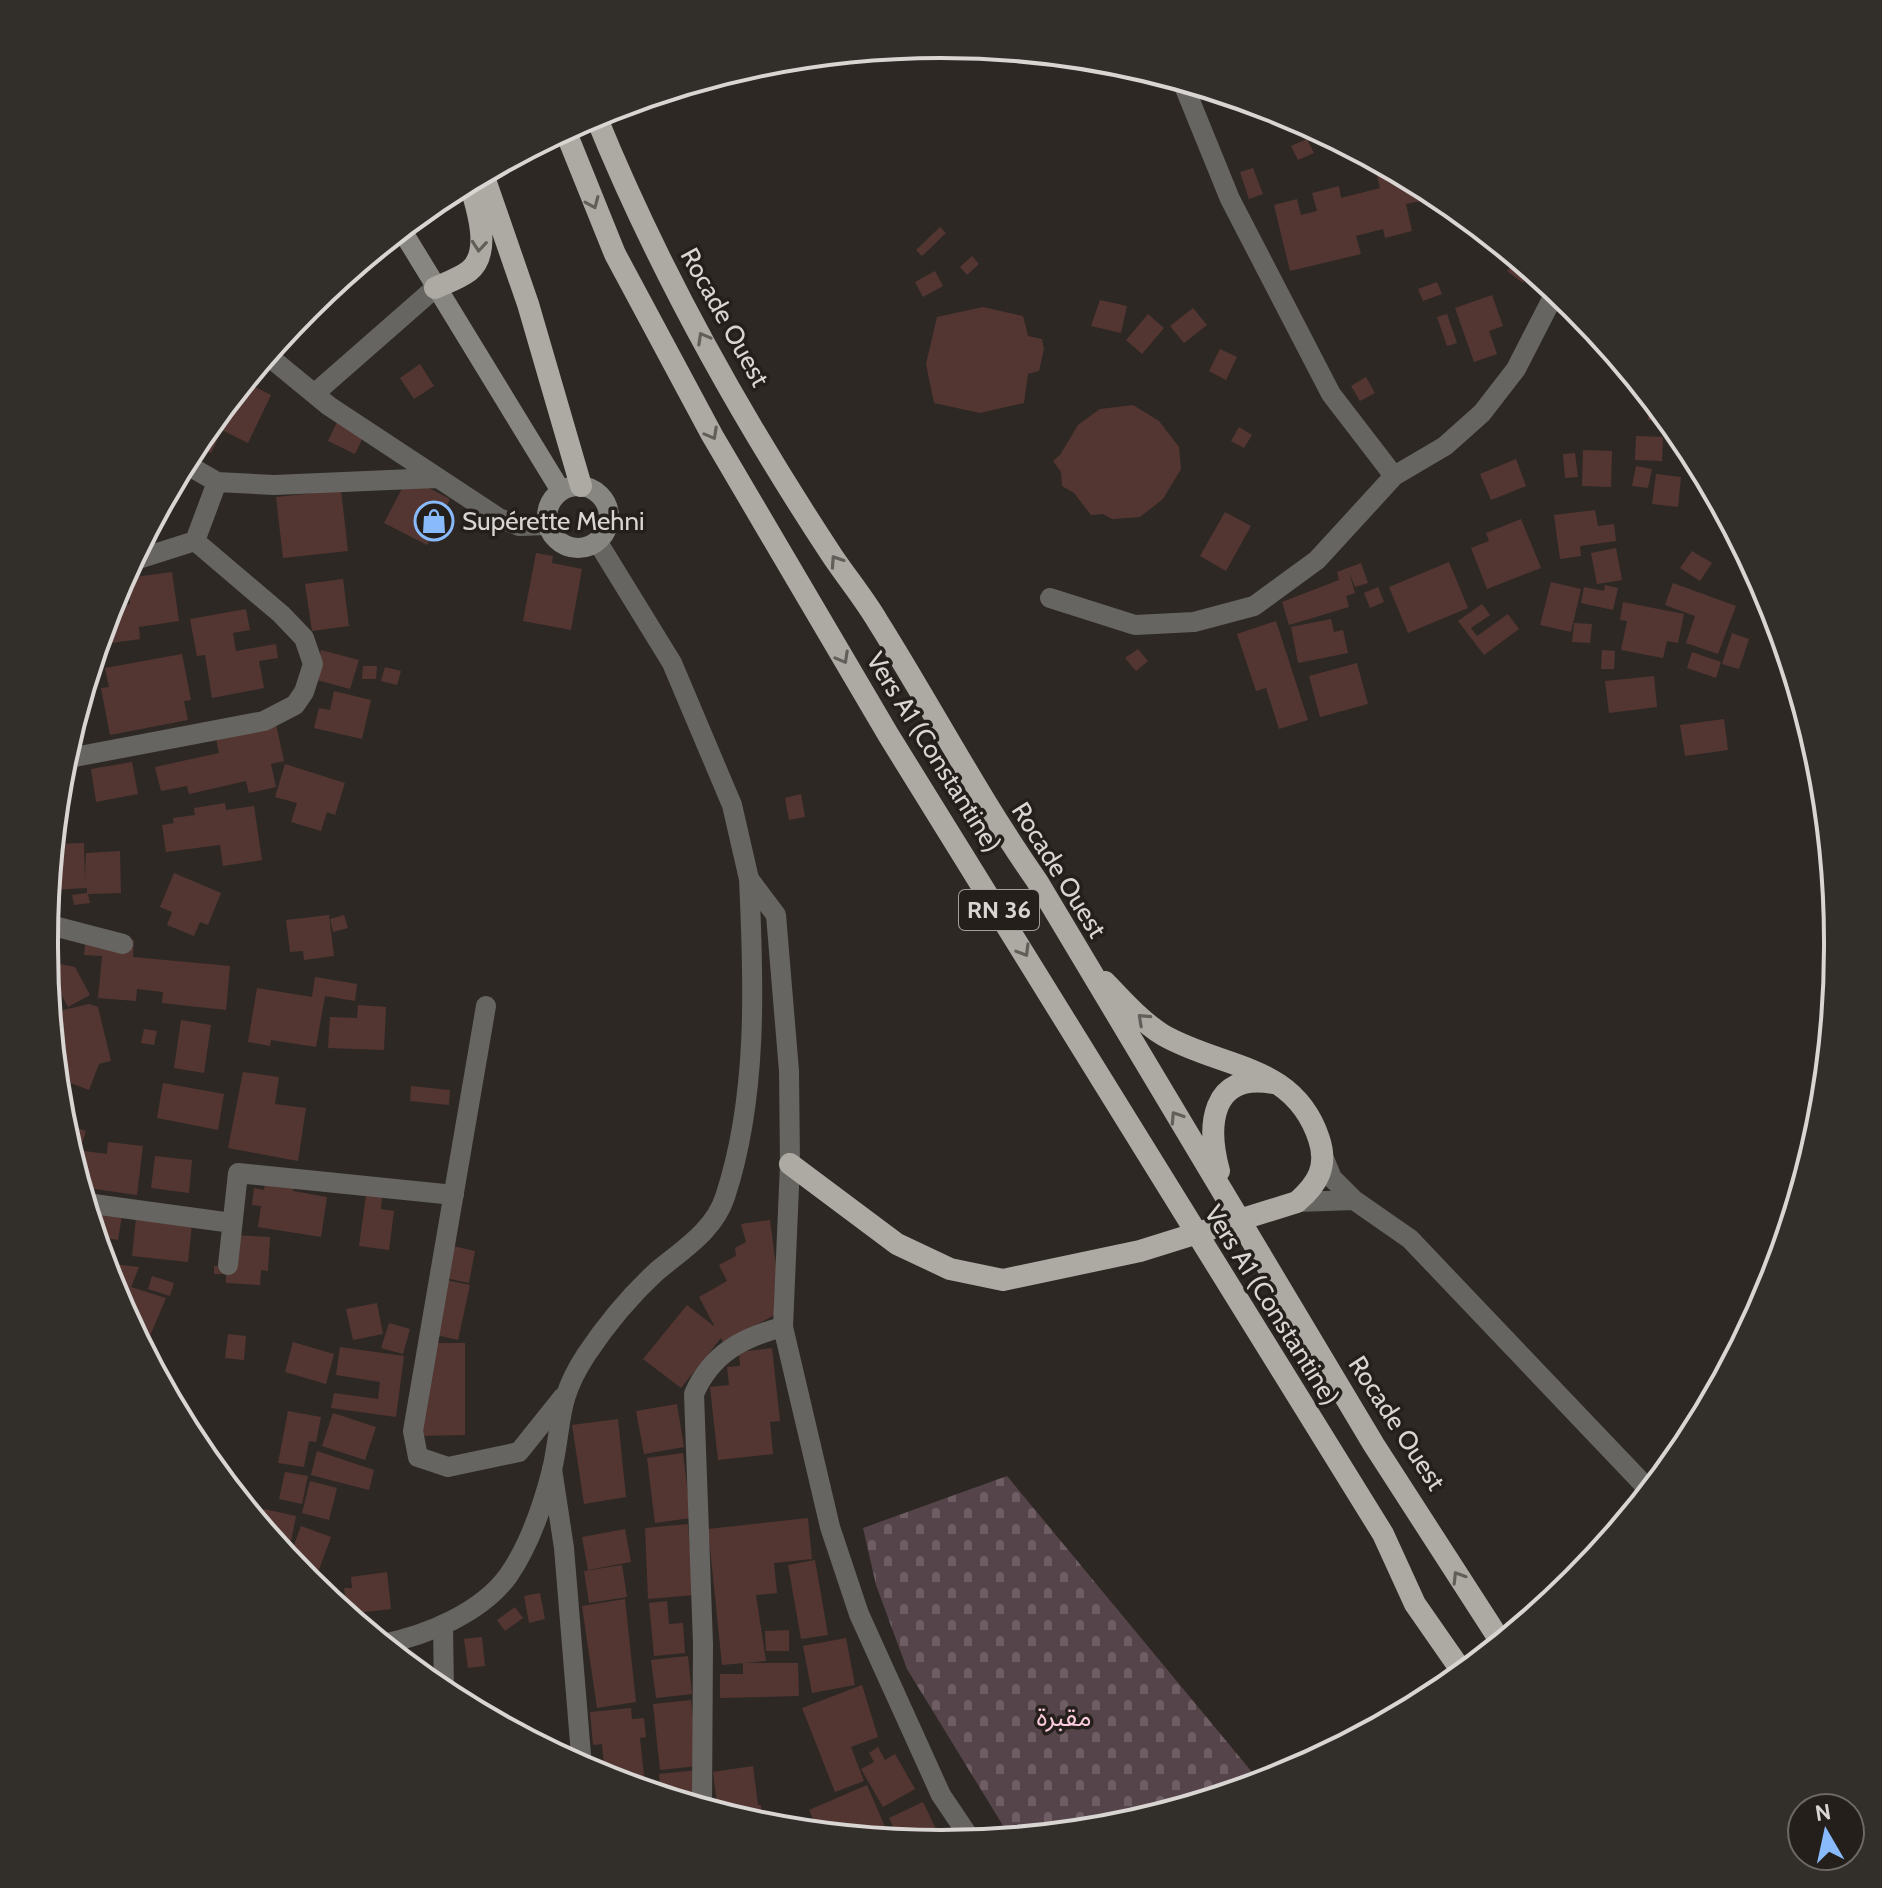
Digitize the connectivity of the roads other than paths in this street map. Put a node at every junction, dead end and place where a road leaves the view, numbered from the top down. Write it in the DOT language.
graph roads {
  1 [pos="1187,93"];
  2 [pos="600,126"];
  3 [pos="569,140"];
  4 [pos="488,184"];
  5 [pos="485,186"];
  6 [pos="472,193"];
  7 [pos="493,195"];
  8 [pos="406,238"];
  9 [pos="435,288"];
  10 [pos="1550,303"];
  11 [pos="275,362"];
  12 [pos="314,394"];
  13 [pos="195,469"];
  14 [pos="1394,476"];
  15 [pos="436,478"];
  16 [pos="217,482"];
  17 [pos="571,488"];
  18 [pos="548,525"];
  19 [pos="195,541"];
  20 [pos="597,541"];
  21 [pos="146,557"];
  22 [pos="1050,598"];
  23 [pos="78,756"];
  24 [pos="749,879"];
  25 [pos="59,927"];
  26 [pos="123,944"];
  27 [pos="1076,952"];
  28 [pos="486,1006"];
  29 [pos="1287,1089"];
  30 [pos="1323,1156"];
  31 [pos="790,1164"];
  32 [pos="454,1195"];
  33 [pos="1354,1200"];
  34 [pos="1231,1202"];
  35 [pos="1297,1202"];
  36 [pos="97,1204"];
  37 [pos="232,1223"];
  38 [pos="228,1265"];
  39 [pos="783,1327"];
  40 [pos="563,1397"];
  41 [pos="552,1469"];
  42 [pos="1643,1484"];
  43 [pos="443,1625"];
  44 [pos="1496,1634"];
  45 [pos="394,1640"];
  46 [pos="1456,1664"];
  47 [pos="444,1677"];
  48 [pos="581,1753"];
  49 [pos="702,1797"];
  50 [pos="964,1829"];
  1 -- 14 [label="street"];
  27 -- 2 [label="highway, Rocade Ouest, one-way"];
  3 -- 46 [label="highway, Vers A1 (Constantine) / RN 36, one-way"];
  4 -- 7 [label="highway"];
  5 -- 7 [label="highway"];
  6 -- 9 [label="highway, one-way"];
  7 -- 17 [label="highway"];
  8 -- 9 [label="main road"];
  9 -- 12 [label="street"];
  9 -- 17 [label="main road"];
  10 -- 14 [label="street"];
  11 -- 12 [label="street"];
  12 -- 15 [label="street"];
  13 -- 16 [label="street"];
  14 -- 22 [label="street"];
  15 -- 16 [label="street"];
  15 -- 18 [label="street"];
  16 -- 19 [label="street"];
  17 -- 18 [label="main road"];
  17 -- 20 [label="main road"];
  18 -- 20 [label="main road"];
  19 -- 21 [label="street"];
  19 -- 23 [label="street"];
  20 -- 24 [label="street"];
  24 -- 31 [label="street"];
  24 -- 40 [label="street"];
  25 -- 26 [label="street"];
  29 -- 27 [label="highway, one-way"];
  34 -- 27 [label="highway, Rocade Ouest, one-way"];
  28 -- 32 [label="street"];
  29 -- 30 [label="highway"];
  29 -- 34 [label="highway"];
  30 -- 33 [label="street"];
  30 -- 35 [label="highway"];
  31 -- 35 [label="highway"];
  31 -- 39 [label="street"];
  32 -- 37 [label="street"];
  32 -- 40 [label="street"];
  33 -- 35 [label="street"];
  33 -- 42 [label="street"];
  44 -- 34 [label="highway, Rocade Ouest, one-way"];
  36 -- 37 [label="street"];
  37 -- 38 [label="street"];
  39 -- 49 [label="street"];
  39 -- 50 [label="street"];
  40 -- 41 [label="street"];
  41 -- 43 [label="street"];
  41 -- 48 [label="street"];
  43 -- 45 [label="street"];
  43 -- 47 [label="street"];
}
